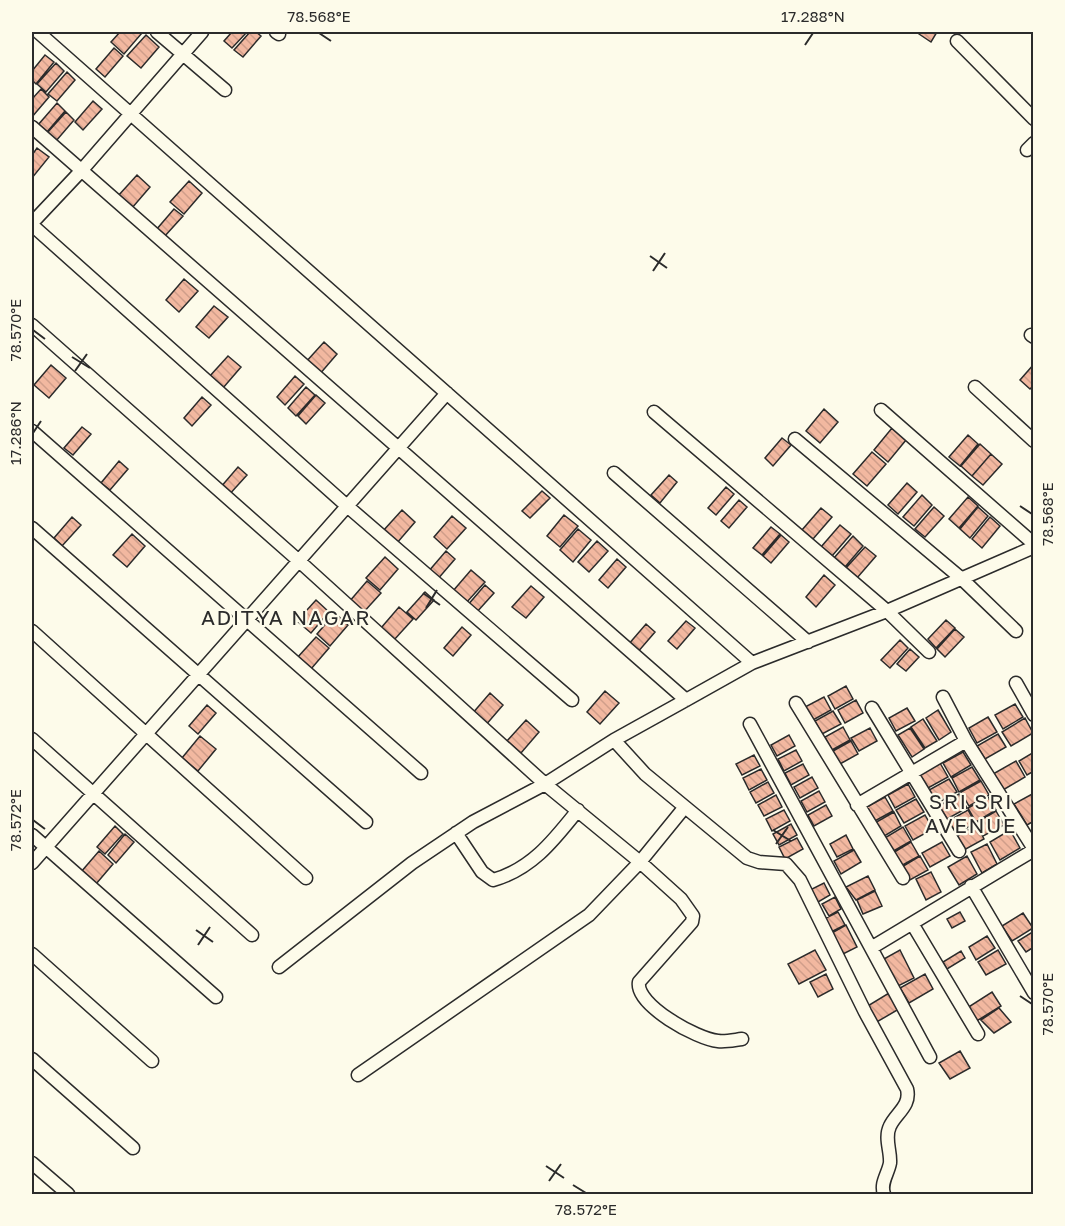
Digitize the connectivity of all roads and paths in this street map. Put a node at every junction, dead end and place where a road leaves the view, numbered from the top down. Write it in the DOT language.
graph roads {
  1 [pos="38,32"];
  2 [pos="157,32"];
  3 [pos="202,32"];
  4 [pos="957,41"];
  5 [pos="182,54"];
  6 [pos="225,90"];
  7 [pos="130,113"];
  8 [pos="1034,119"];
  9 [pos="32,127"];
  10 [pos="81,171"];
  11 [pos="32,224"];
  12 [pos="32,325"];
  13 [pos="975,387"];
  14 [pos="447,393"];
  15 [pos="882,410"];
  16 [pos="654,412"];
  17 [pos="32,431"];
  18 [pos="795,439"];
  19 [pos="1034,441"];
  20 [pos="398,449"];
  21 [pos="614,472"];
  22 [pos="347,506"];
  23 [pos="32,528"];
  24 [pos="1034,545"];
  25 [pos="299,561"];
  26 [pos="962,579"];
  27 [pos="887,611"];
  28 [pos="247,620"];
  29 [pos="32,631"];
  30 [pos="1016,631"];
  31 [pos="808,642"];
  32 [pos="929,652"];
  33 [pos="752,663"];
  34 [pos="199,674"];
  35 [pos="1016,683"];
  36 [pos="944,697"];
  37 [pos="686,699"];
  38 [pos="572,700"];
  39 [pos="796,703"];
  40 [pos="872,708"];
  41 [pos="1034,716"];
  42 [pos="750,724"];
  43 [pos="146,734"];
  44 [pos="32,739"];
  45 [pos="614,740"];
  46 [pos="966,741"];
  47 [pos="421,773"];
  48 [pos="911,773"];
  49 [pos="545,784"];
  50 [pos="93,794"];
  51 [pos="857,805"];
  52 [pos="684,808"];
  53 [pos="578,810"];
  54 [pos="366,822"];
  55 [pos="456,833"];
  56 [pos="32,835"];
  57 [pos="46,847"];
  58 [pos="1034,850"];
  59 [pos="959,851"];
  60 [pos="640,862"];
  61 [pos="32,863"];
  62 [pos="306,878"];
  63 [pos="903,878"];
  64 [pos="971,886"];
  65 [pos="913,925"];
  66 [pos="252,935"];
  67 [pos="871,948"];
  68 [pos="32,954"];
  69 [pos="279,967"];
  70 [pos="1034,993"];
  71 [pos="216,997"];
  72 [pos="978,1034"];
  73 [pos="742,1039"];
  74 [pos="930,1057"];
  75 [pos="32,1059"];
  76 [pos="152,1061"];
  77 [pos="358,1075"];
  78 [pos="133,1148"];
  79 [pos="32,1163"];
  80 [pos="68,1194"];
  81 [pos="884,1194"];
  1 -- 7 [label="street"];
  2 -- 5 [label="street"];
  3 -- 5 [label="street"];
  4 -- 8 [label="street"];
  5 -- 6 [label="street"];
  5 -- 7 [label="street"];
  7 -- 10 [label="street"];
  7 -- 14 [label="street"];
  9 -- 10 [label="street"];
  10 -- 11 [label="street"];
  10 -- 20 [label="street"];
  11 -- 22 [label="street"];
  12 -- 25 [label="street"];
  13 -- 19 [label="street"];
  14 -- 20 [label="street"];
  14 -- 33 [label="street"];
  15 -- 24 [label="street"];
  16 -- 27 [label="street"];
  17 -- 28 [label="street"];
  18 -- 26 [label="street"];
  20 -- 22 [label="street"];
  20 -- 37 [label="street"];
  21 -- 31 [label="street"];
  22 -- 25 [label="street"];
  22 -- 38 [label="street"];
  23 -- 34 [label="street"];
  24 -- 26 [label="street"];
  25 -- 28 [label="street"];
  25 -- 49 [label="street"];
  26 -- 27 [label="street"];
  26 -- 30 [label="street"];
  27 -- 31 [label="street"];
  27 -- 32 [label="street"];
  28 -- 34 [label="street"];
  28 -- 47 [label="street"];
  29 -- 43 [label="street"];
  31 -- 33 [label="street"];
  33 -- 37 [label="street"];
  34 -- 43 [label="street"];
  34 -- 54 [label="street"];
  35 -- 41 [label="street"];
  36 -- 46 [label="street"];
  37 -- 45 [label="street"];
  39 -- 51 [label="street"];
  40 -- 48 [label="street"];
  42 -- 67 [label="street"];
  43 -- 50 [label="street"];
  43 -- 62 [label="street"];
  44 -- 50 [label="street"];
  45 -- 49 [label="street"];
  45 -- 52 [label="street"];
  46 -- 48 [label="street"];
  46 -- 58 [label="street"];
  48 -- 51 [label="street"];
  48 -- 59 [label="street"];
  49 -- 53 [label="street"];
  49 -- 55 [label="street"];
  50 -- 57 [label="street"];
  50 -- 66 [label="street"];
  51 -- 63 [label="street"];
  52 -- 60 [label="street"];
  52 -- 81 [label="street"];
  53 -- 55 [label="street"];
  53 -- 60 [label="street"];
  55 -- 69 [label="street"];
  56 -- 57 [label="street"];
  57 -- 61 [label="street"];
  57 -- 71 [label="street"];
  58 -- 64 [label="street"];
  60 -- 73 [label="street"];
  60 -- 77 [label="street"];
  64 -- 65 [label="street"];
  64 -- 70 [label="street"];
  65 -- 67 [label="street"];
  65 -- 72 [label="street"];
  67 -- 74 [label="street"];
  68 -- 76 [label="street"];
  75 -- 78 [label="street"];
  79 -- 80 [label="street"];
}
